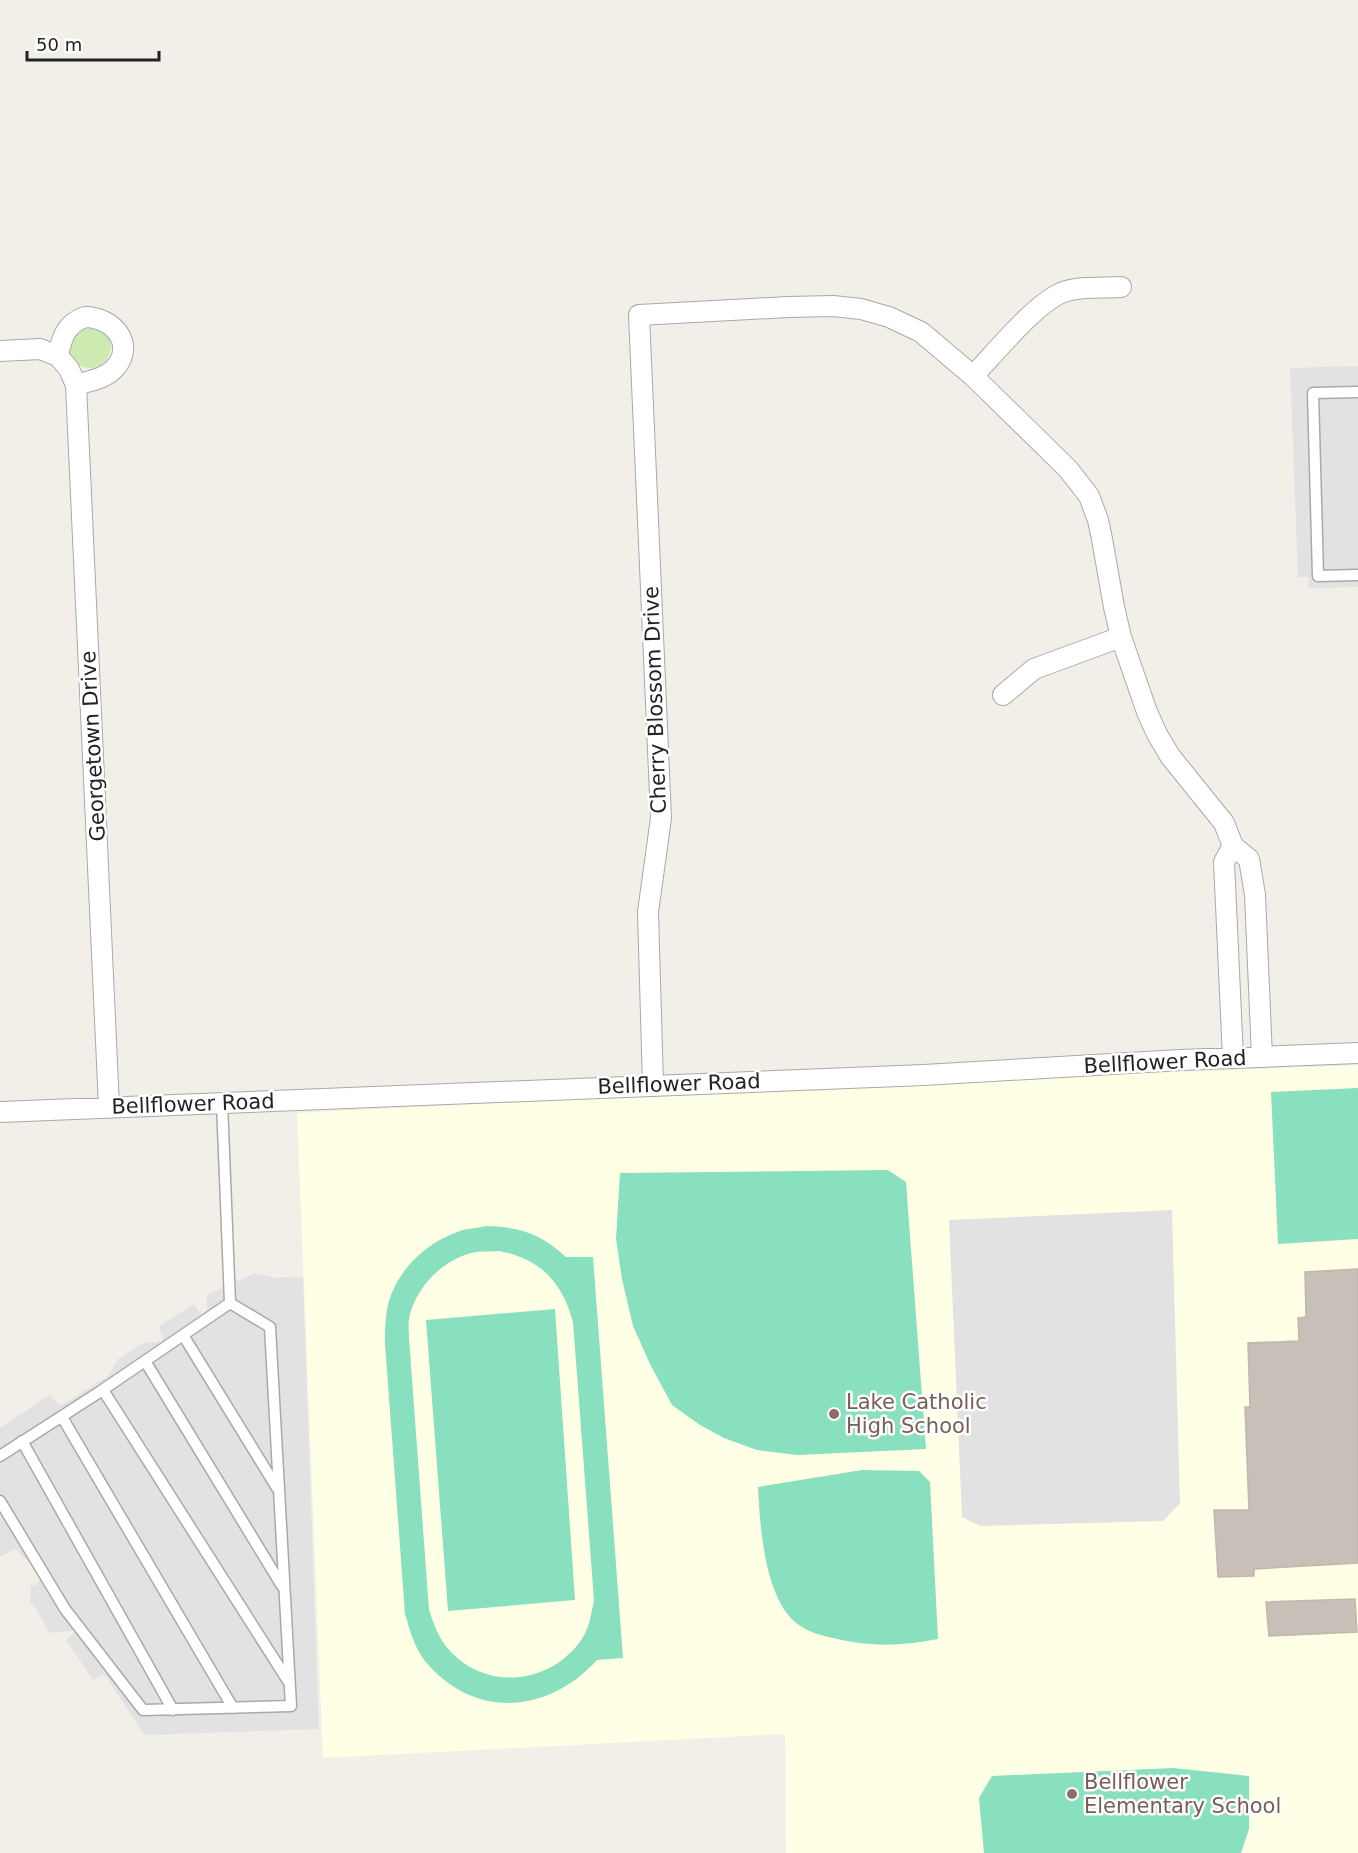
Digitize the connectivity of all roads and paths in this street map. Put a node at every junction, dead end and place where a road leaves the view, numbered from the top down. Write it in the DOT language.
graph roads {
  1 [pos="1121,287"];
  2 [pos="0,351"];
  3 [pos="58,356"];
  4 [pos="973,375"];
  5 [pos="76,385"];
  6 [pos="1358,392"];
  7 [pos="1358,575"];
  8 [pos="1121,637"];
  9 [pos="1003,695"];
  10 [pos="1233,846"];
  11 [pos="1358,1053"];
  12 [pos="1262,1057"];
  13 [pos="1233,1058"];
  14 [pos="652,1085"];
  15 [pos="222,1103"];
  16 [pos="109,1107"];
  17 [pos="0,1112"];
  18 [pos="230,1303"];
  19 [pos="183,1335"];
  20 [pos="145,1361"];
  21 [pos="104,1390"];
  22 [pos="62,1417"];
  23 [pos="22,1442"];
  24 [pos="0,1456"];
  25 [pos="279,1491"];
  26 [pos="0,1501"];
  27 [pos="284,1589"];
  28 [pos="289,1683"];
  29 [pos="233,1708"];
  30 [pos="173,1710"];
  1 -- 4 [label="street"];
  2 -- 3 [label="street"];
  3 -- 5 [label="street, Georgetown Drive"];
  3 -- 5 [label="street"];
  4 -- 8 [label="street"];
  4 -- 14 [label="street, Cherry Blossom Drive"];
  5 -- 16 [label="street, Georgetown Drive"];
  6 -- 7 [label="lane"];
  8 -- 9 [label="street"];
  8 -- 10 [label="street"];
  10 -- 12 [label="street"];
  10 -- 13 [label="street"];
  11 -- 12 [label="street, Bellflower Road"];
  12 -- 13 [label="street, Bellflower Road"];
  13 -- 14 [label="street, Bellflower Road"];
  14 -- 15 [label="street, Bellflower Road"];
  15 -- 16 [label="street, Bellflower Road"];
  15 -- 18 [label="lane"];
  16 -- 17 [label="street, Bellflower Road"];
  18 -- 19 [label="lane"];
  18 -- 25 [label="lane"];
  19 -- 20 [label="lane"];
  19 -- 25 [label="lane"];
  20 -- 21 [label="lane"];
  20 -- 27 [label="lane"];
  21 -- 22 [label="lane"];
  21 -- 28 [label="lane"];
  22 -- 23 [label="lane"];
  22 -- 29 [label="lane"];
  23 -- 24 [label="lane"];
  23 -- 30 [label="lane"];
  25 -- 27 [label="lane"];
  26 -- 30 [label="lane"];
  27 -- 28 [label="lane"];
  28 -- 29 [label="lane"];
  29 -- 30 [label="lane"];
}
